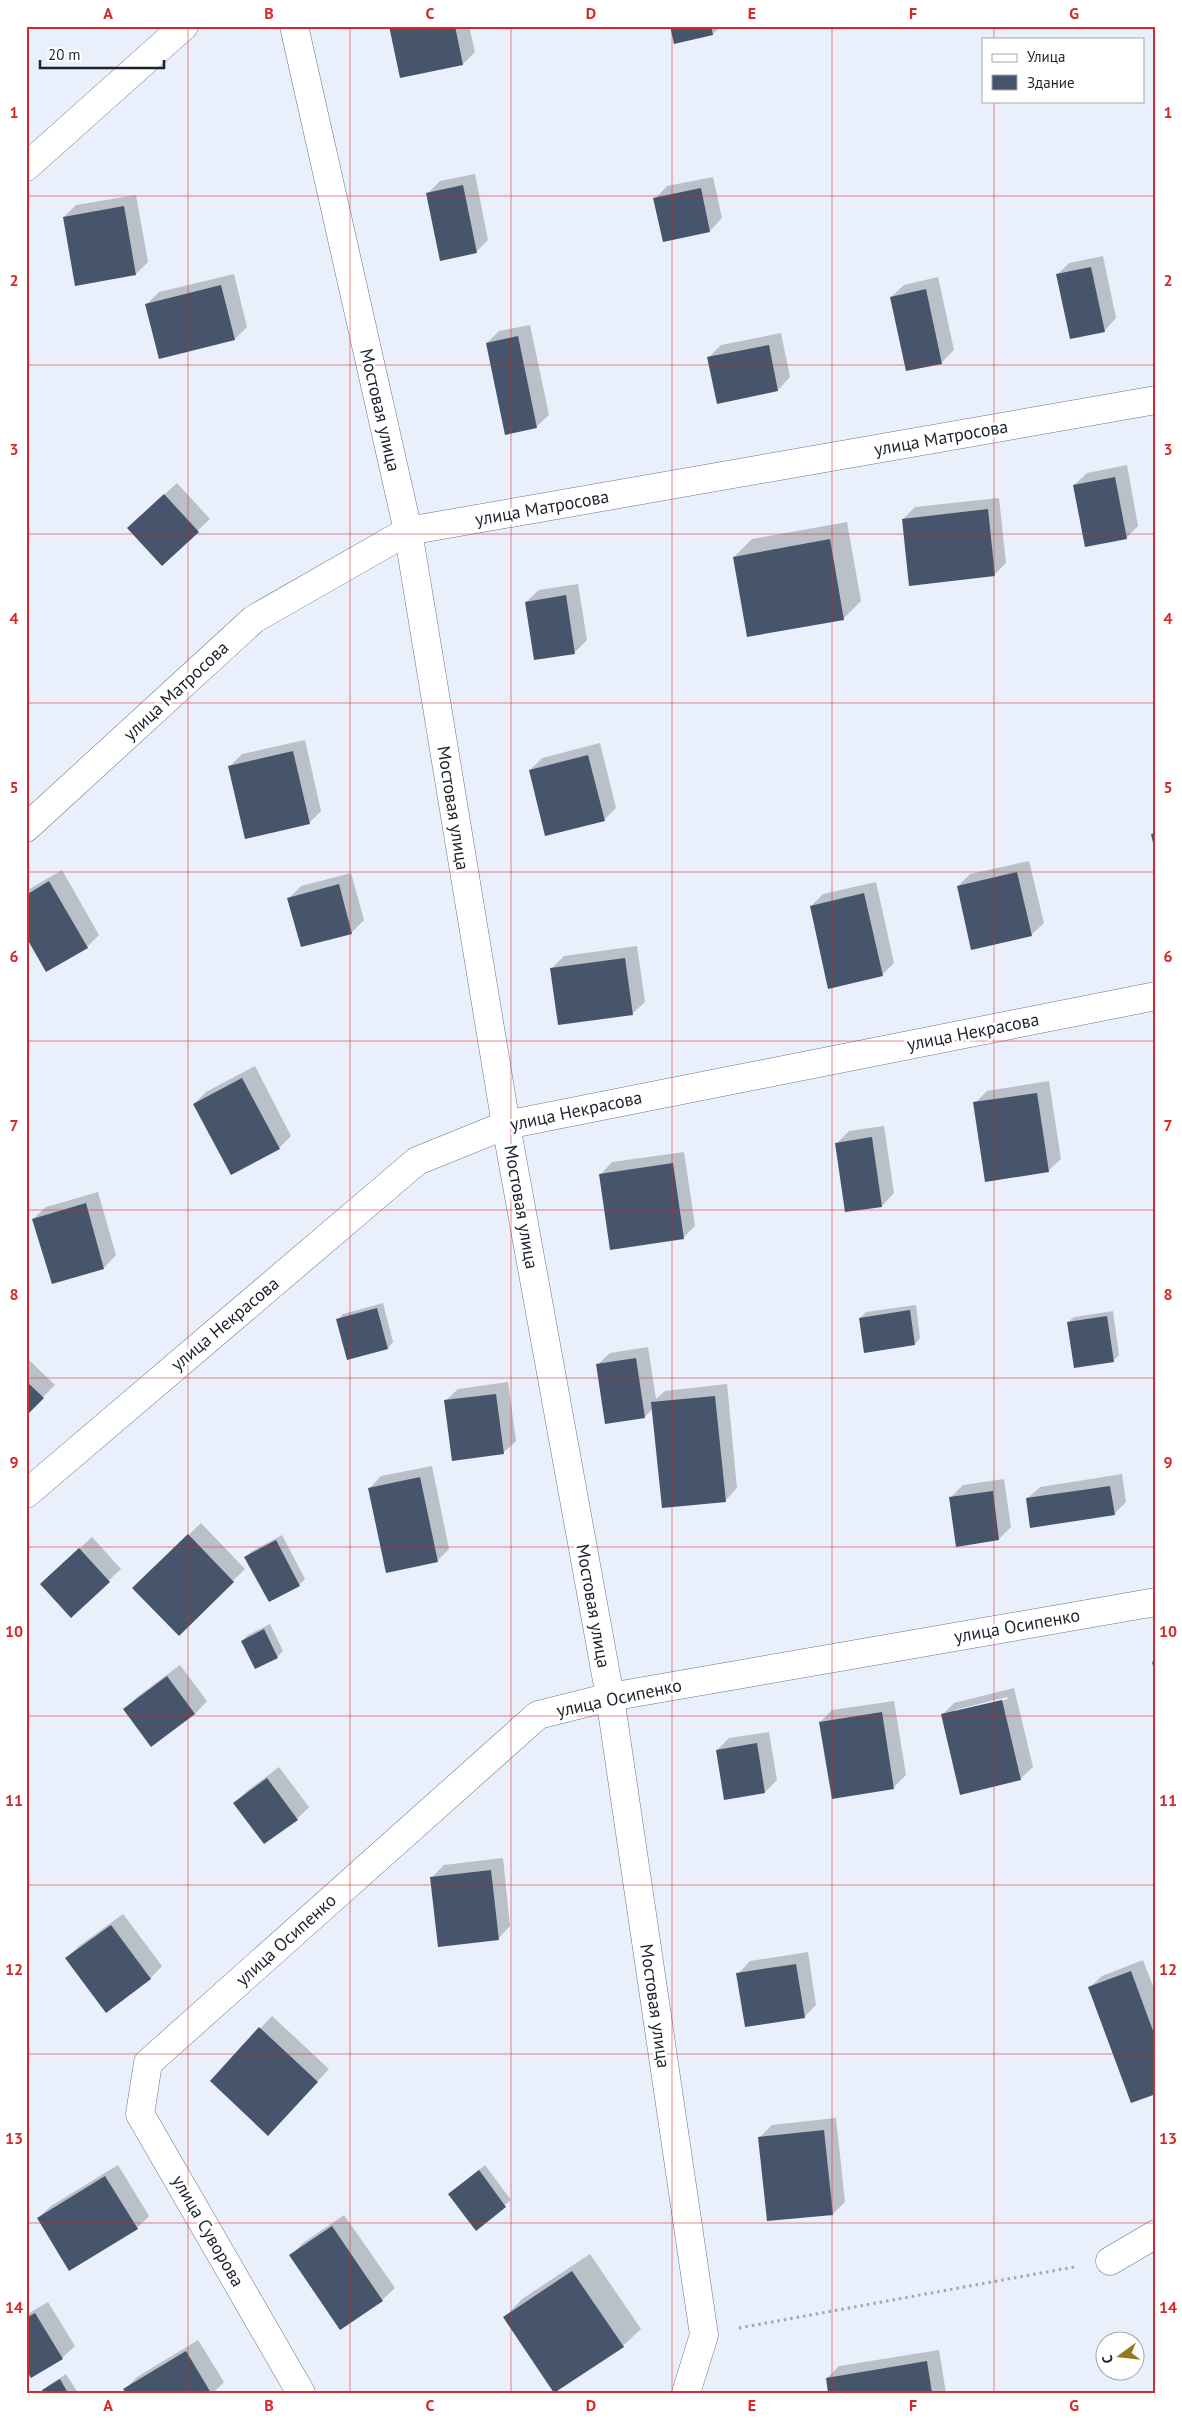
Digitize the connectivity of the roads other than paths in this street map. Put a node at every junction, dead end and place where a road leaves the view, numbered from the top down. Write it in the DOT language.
graph roads {
  1 [pos="184,26"];
  2 [pos="294,26"];
  3 [pos="26,168"];
  4 [pos="1156,400"];
  5 [pos="408,531"];
  6 [pos="26,828"];
  7 [pos="1156,996"];
  8 [pos="506,1125"];
  9 [pos="26,1494"];
  10 [pos="1156,1602"];
  11 [pos="610,1696"];
  12 [pos="148,2063"];
  13 [pos="1156,2234"];
  14 [pos="1110,2261"];
  15 [pos="301,2393"];
  16 [pos="686,2393"];
  1 -- 3 [label="street"];
  2 -- 5 [label="street, Мостовая улица"];
  4 -- 5 [label="street, улица Матросова"];
  5 -- 6 [label="street, улица Матросова"];
  5 -- 8 [label="street, Мостовая улица"];
  7 -- 8 [label="street, улица Некрасова"];
  8 -- 9 [label="street, улица Некрасова"];
  8 -- 11 [label="street, Мостовая улица"];
  10 -- 11 [label="street, улица Осипенко"];
  11 -- 12 [label="street, улица Осипенко"];
  11 -- 16 [label="street, Мостовая улица"];
  12 -- 15 [label="street, улица Суворова"];
  13 -- 14 [label="street"];
}
